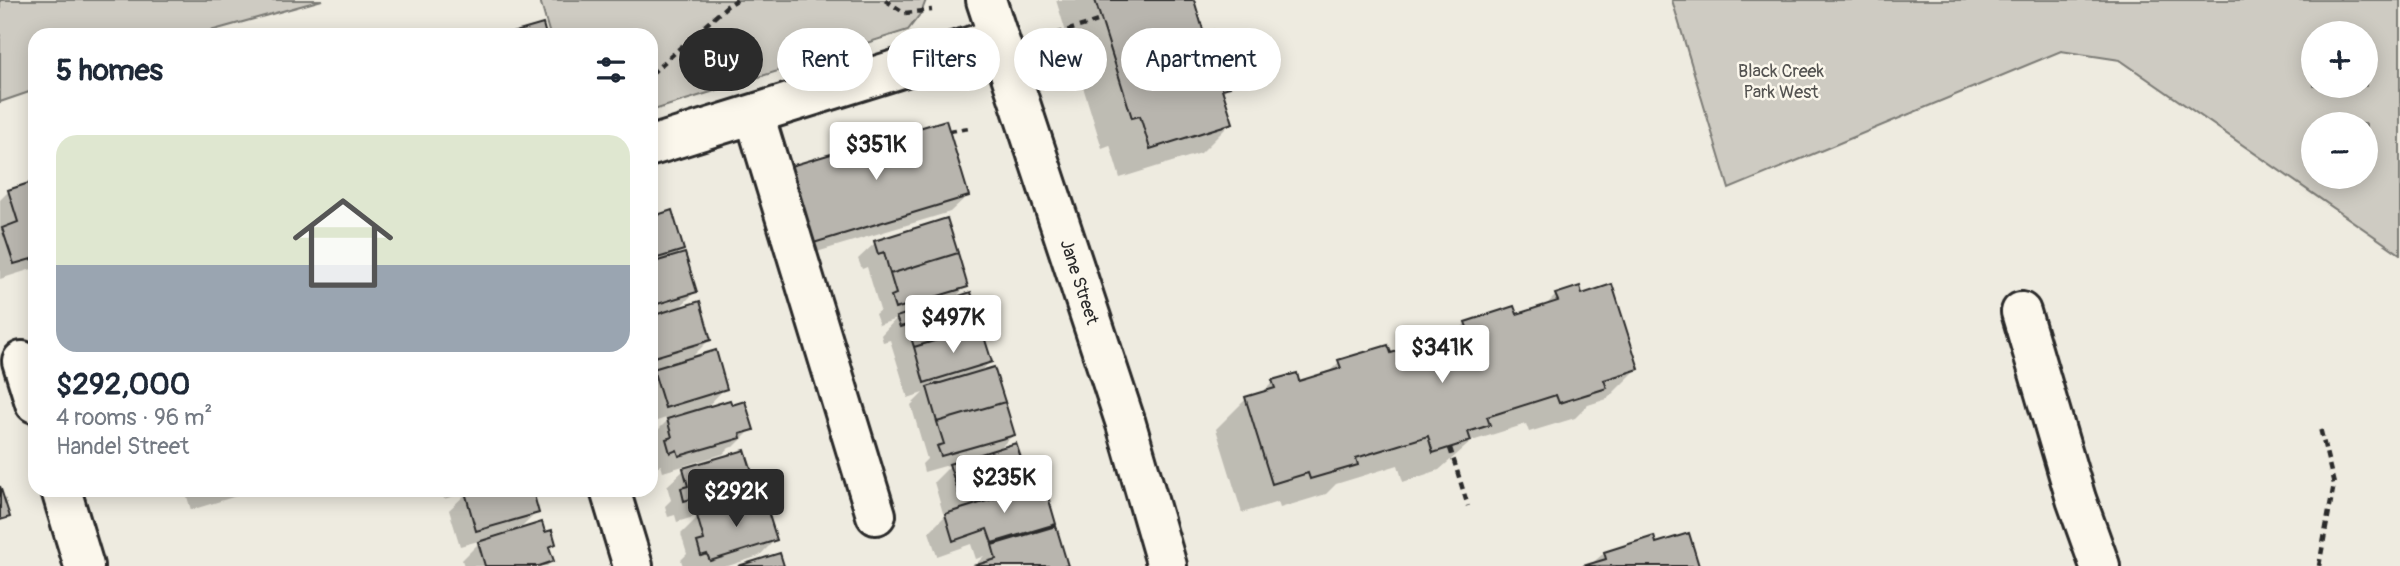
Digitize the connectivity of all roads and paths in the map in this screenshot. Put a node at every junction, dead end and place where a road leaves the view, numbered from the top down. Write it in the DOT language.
graph roads {
  1 [pos="737,0"];
  2 [pos="885,0"];
  3 [pos="986,0"];
  4 [pos="932,10"];
  5 [pos="1101,20"];
  6 [pos="995,28"];
  7 [pos="1075,28"];
  8 [pos="1000,44"];
  9 [pos="658,68"];
  10 [pos="887,73"];
  11 [pos="754,114"];
  12 [pos="970,128"];
  13 [pos="949,131"];
  14 [pos="658,144"];
  15 [pos="2021,312"];
  16 [pos="19,362"];
  17 [pos="28,386"];
  18 [pos="2320,428"];
  19 [pos="1450,448"];
  20 [pos="63,497"];
  21 [pos="612,497"];
  22 [pos="1468,506"];
  23 [pos="876,515"];
  24 [pos="84,566"];
  25 [pos="633,566"];
  26 [pos="1167,566"];
  27 [pos="2100,566"];
  28 [pos="2319,566"];
  1 -- 9 [label="path"];
  2 -- 4 [label="path"];
  3 -- 6 [label="main road, Jane Street"];
  5 -- 7 [label="path"];
  8 -- 26 [label="main road, Jane Street"];
  10 -- 11 [label="main road"];
  11 -- 14 [label="main road"];
  11 -- 23 [label="main road"];
  12 -- 13 [label="path"];
  15 -- 27 [label="main road"];
  16 -- 17 [label="main road"];
  18 -- 28 [label="path"];
  19 -- 22 [label="path"];
  20 -- 24 [label="main road"];
  21 -- 25 [label="main road"];
}
